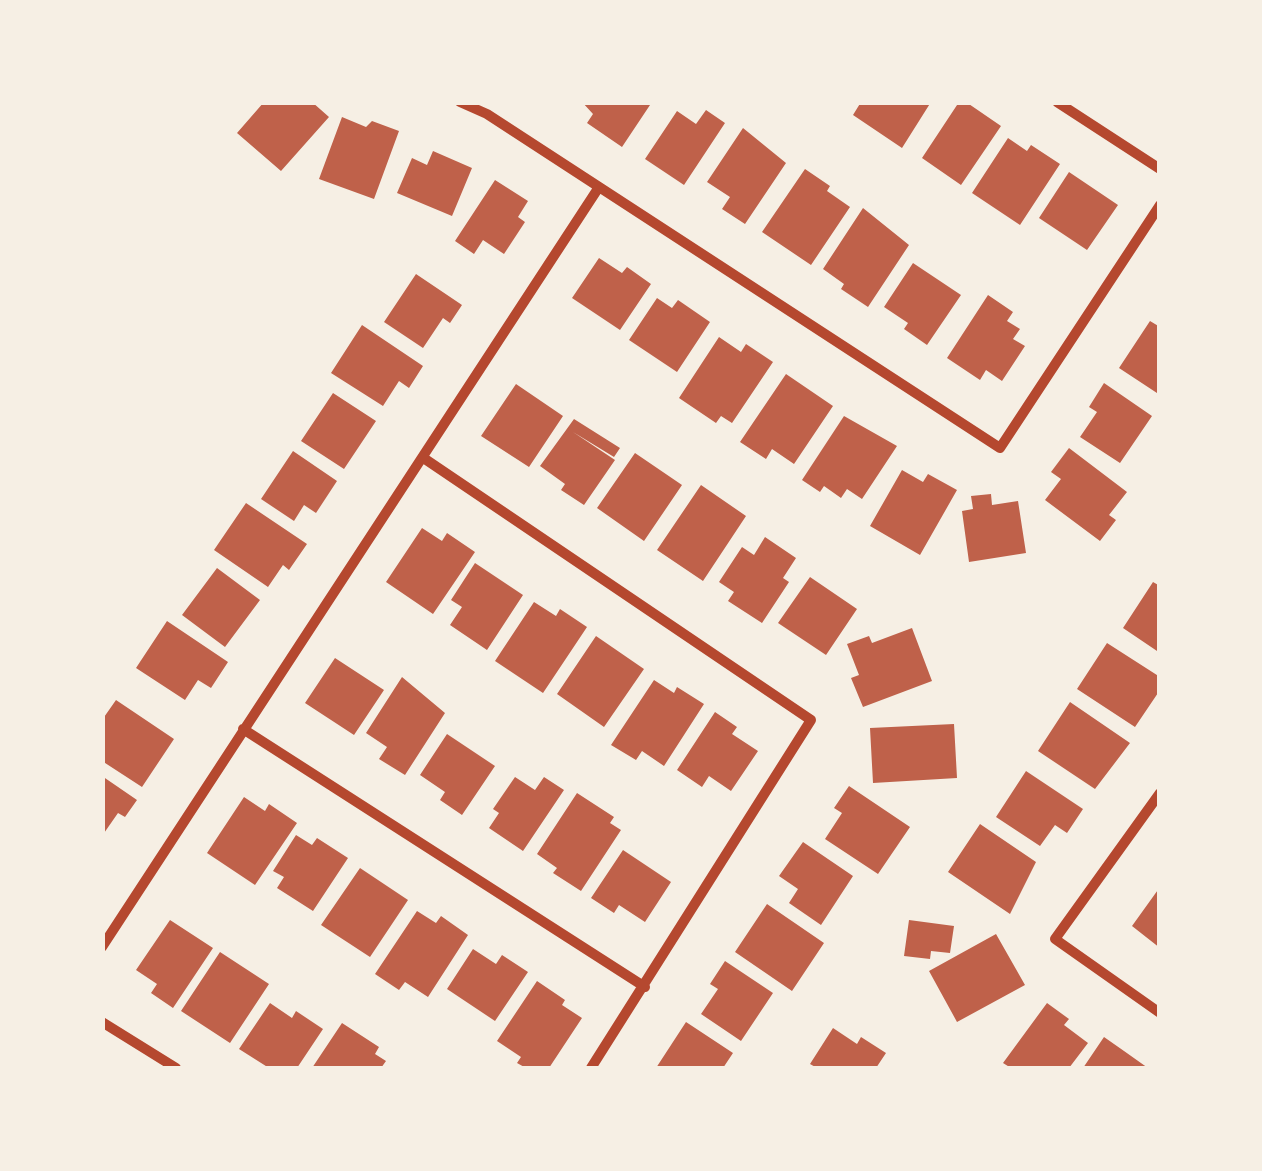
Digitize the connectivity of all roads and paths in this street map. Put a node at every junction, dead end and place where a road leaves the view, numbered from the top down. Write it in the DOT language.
graph roads {
  1 [pos="460,102"];
  2 [pos="1056,102"];
  3 [pos="1160,170"];
  4 [pos="599,187"];
  5 [pos="1160,205"];
  6 [pos="425,459"];
  7 [pos="244,728"];
  8 [pos="1160,793"];
  9 [pos="102,947"];
  10 [pos="645,987"];
  11 [pos="1160,1012"];
  12 [pos="102,1022"];
  13 [pos="176,1068"];
  14 [pos="591,1068"];
  1 -- 4 [label="street"];
  2 -- 3 [label="street"];
  4 -- 5 [label="street"];
  4 -- 6 [label="street"];
  6 -- 7 [label="street"];
  6 -- 10 [label="street"];
  7 -- 9 [label="street"];
  7 -- 10 [label="street"];
  8 -- 11 [label="street"];
  10 -- 14 [label="street"];
  12 -- 13 [label="street"];
}
